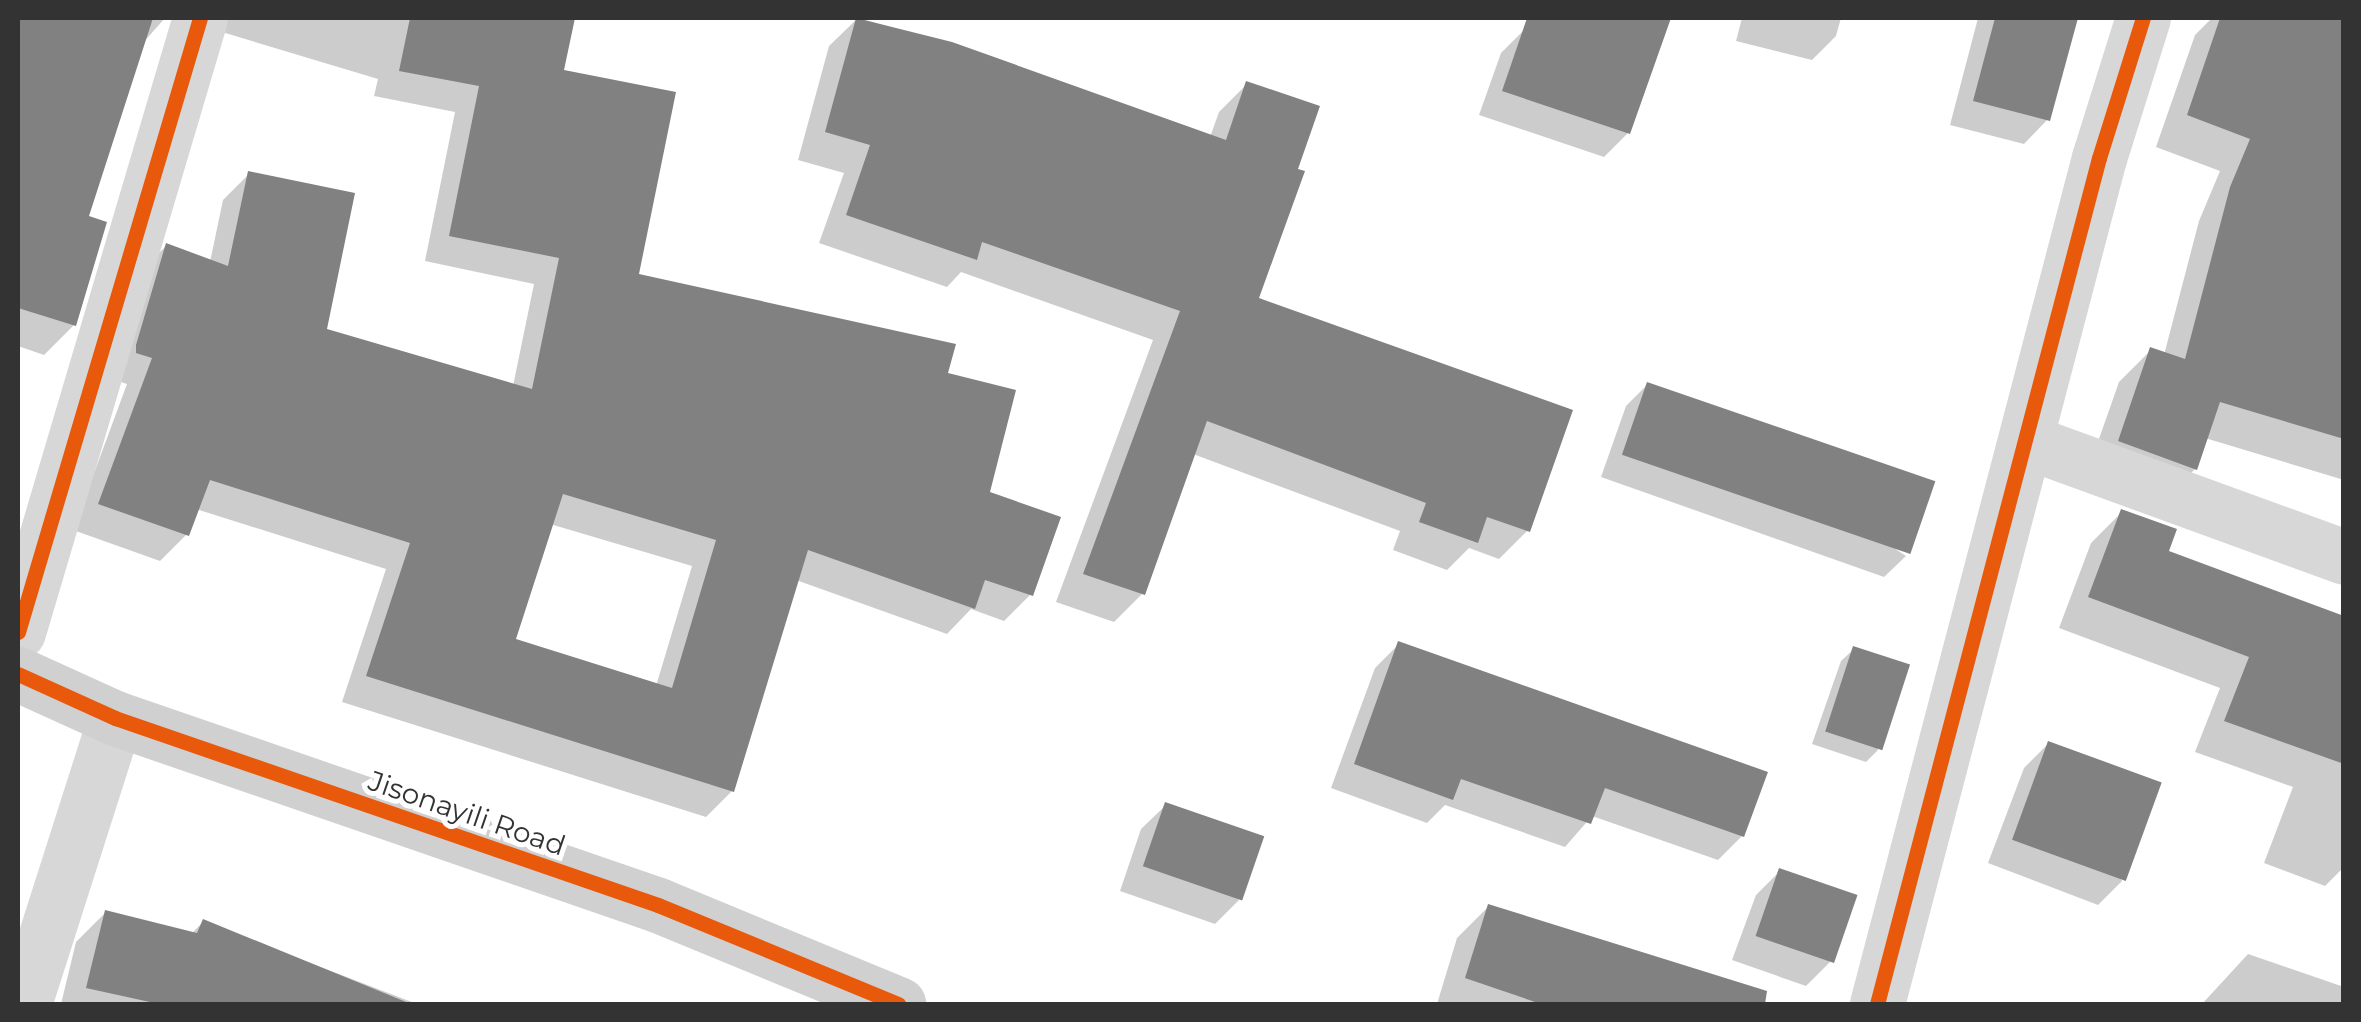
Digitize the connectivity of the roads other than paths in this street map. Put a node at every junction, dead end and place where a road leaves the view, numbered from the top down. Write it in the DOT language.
graph roads {
  1 [pos="200,18"];
  2 [pos="2143,18"];
  3 [pos="2026,441"];
  4 [pos="2344,557"];
  5 [pos="18,632"];
  6 [pos="18,674"];
  7 [pos="115,718"];
  8 [pos="24,1004"];
  9 [pos="898,1004"];
  10 [pos="1877,1004"];
  1 -- 5 [label="street"];
  2 -- 3 [label="street"];
  3 -- 4 [label="street"];
  3 -- 10 [label="street"];
  6 -- 7 [label="street, Jisonayili Road"];
  7 -- 8 [label="street"];
  7 -- 9 [label="street, Jisonayili Road"];
}
